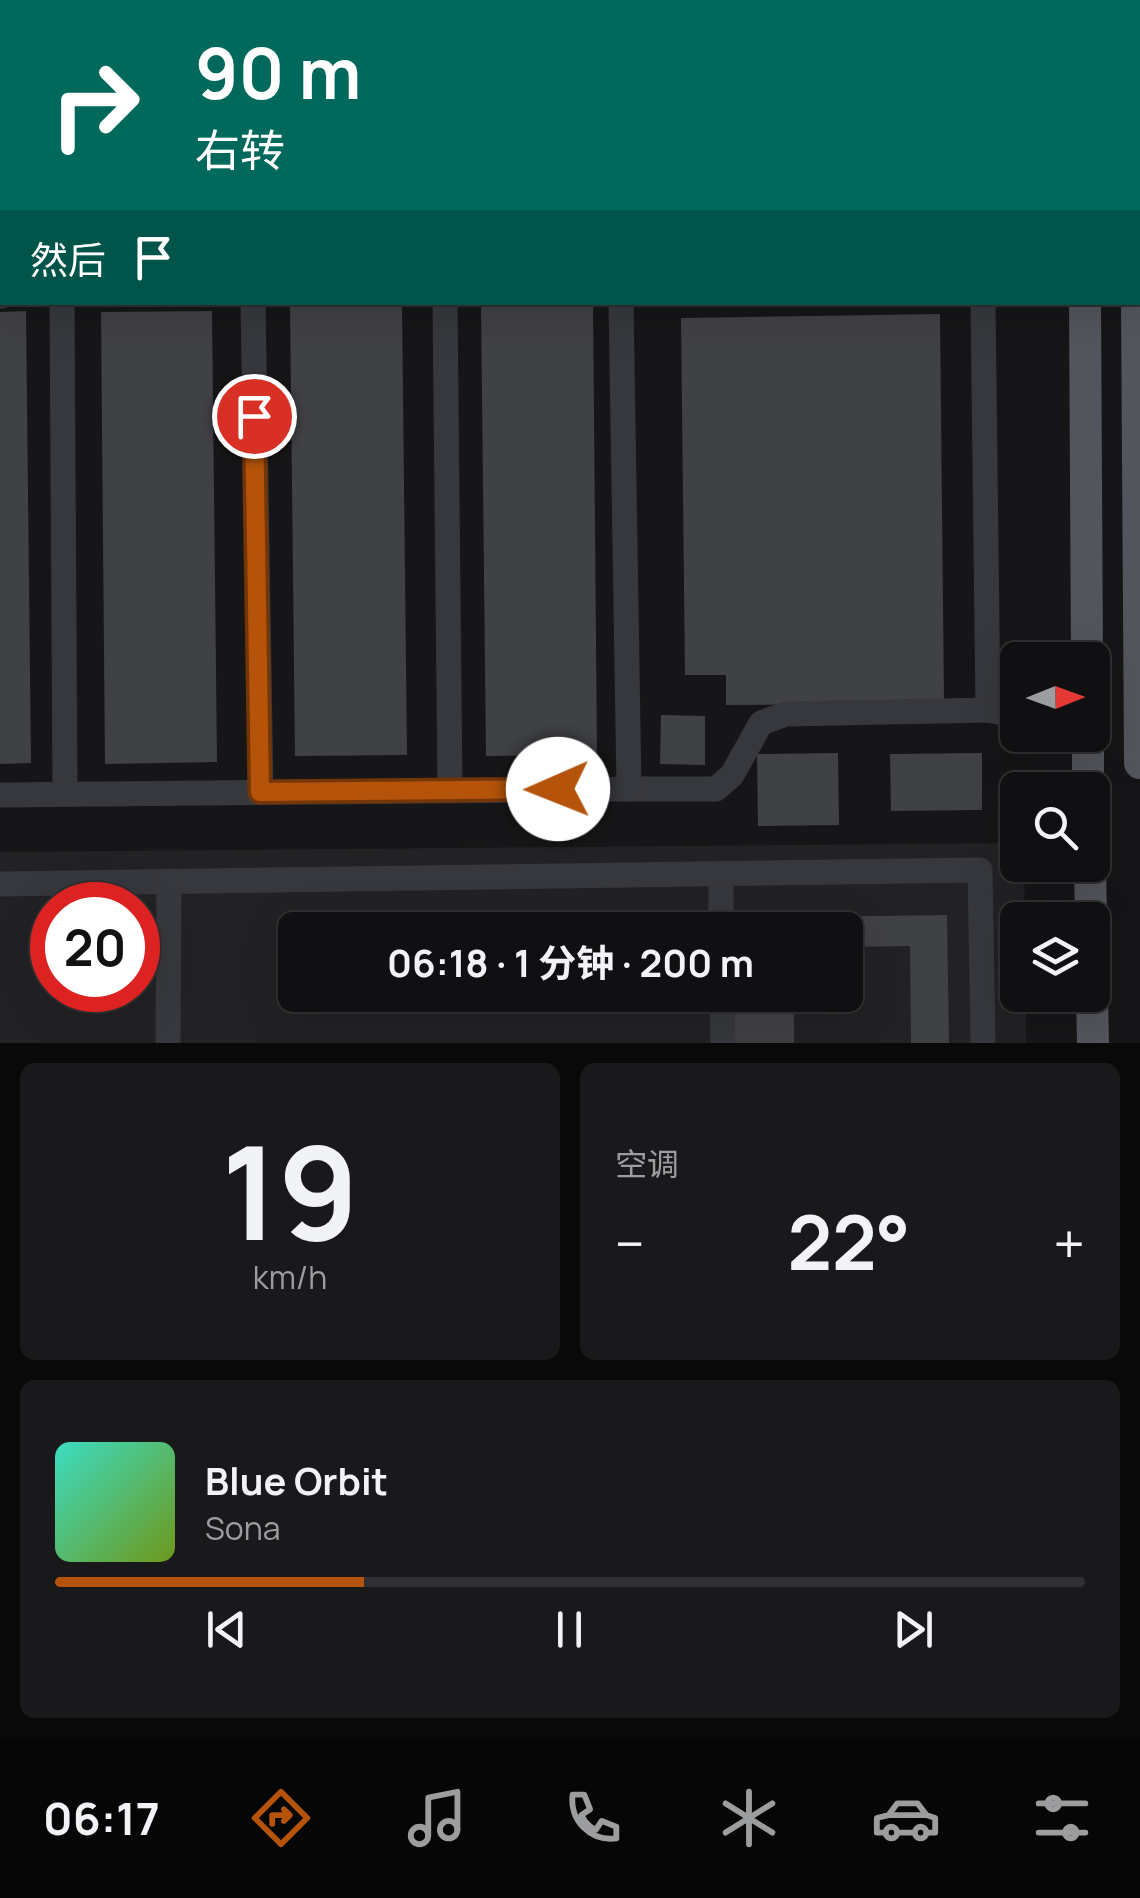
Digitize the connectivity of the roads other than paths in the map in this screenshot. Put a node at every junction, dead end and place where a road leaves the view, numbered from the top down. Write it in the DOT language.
graph roads {
  1 [pos="62,305"];
  2 [pos="253,305"];
  3 [pos="445,305"];
  4 [pos="621,305"];
  5 [pos="983,305"];
  6 [pos="1085,305"];
  7 [pos="1136,305"];
  8 [pos="1139,421"];
  9 [pos="1087,642"];
  10 [pos="988,710"];
  11 [pos="1000,712"];
  12 [pos="1140,763"];
  13 [pos="629,788"];
  14 [pos="450,790"];
  15 [pos="260,792"];
  16 [pos="65,794"];
  17 [pos="0,795"];
  18 [pos="720,874"];
  19 [pos="169,882"];
  20 [pos="0,884"];
  21 [pos="721,912"];
  22 [pos="722,1012"];
  23 [pos="1092,1012"];
  24 [pos="168,1043"];
  25 [pos="722,1043"];
  26 [pos="983,1043"];
  27 [pos="1093,1043"];
  1 -- 16 [label="lane"];
  2 -- 15 [label="lane"];
  3 -- 14 [label="lane"];
  4 -- 13 [label="lane"];
  5 -- 10 [label="lane"];
  6 -- 9 [label="main road"];
  7 -- 8 [label="main road"];
  8 -- 12 [label="main road"];
  10 -- 11 [label="lane"];
  10 -- 13 [label="lane"];
  13 -- 14 [label="lane"];
  14 -- 15 [label="lane"];
  15 -- 16 [label="lane"];
  16 -- 17 [label="lane"];
  18 -- 19 [label="lane"];
  18 -- 21 [label="lane"];
  18 -- 26 [label="lane"];
  19 -- 20 [label="lane"];
  19 -- 24 [label="lane"];
  22 -- 25 [label="lane"];
  23 -- 27 [label="main road"];
}
